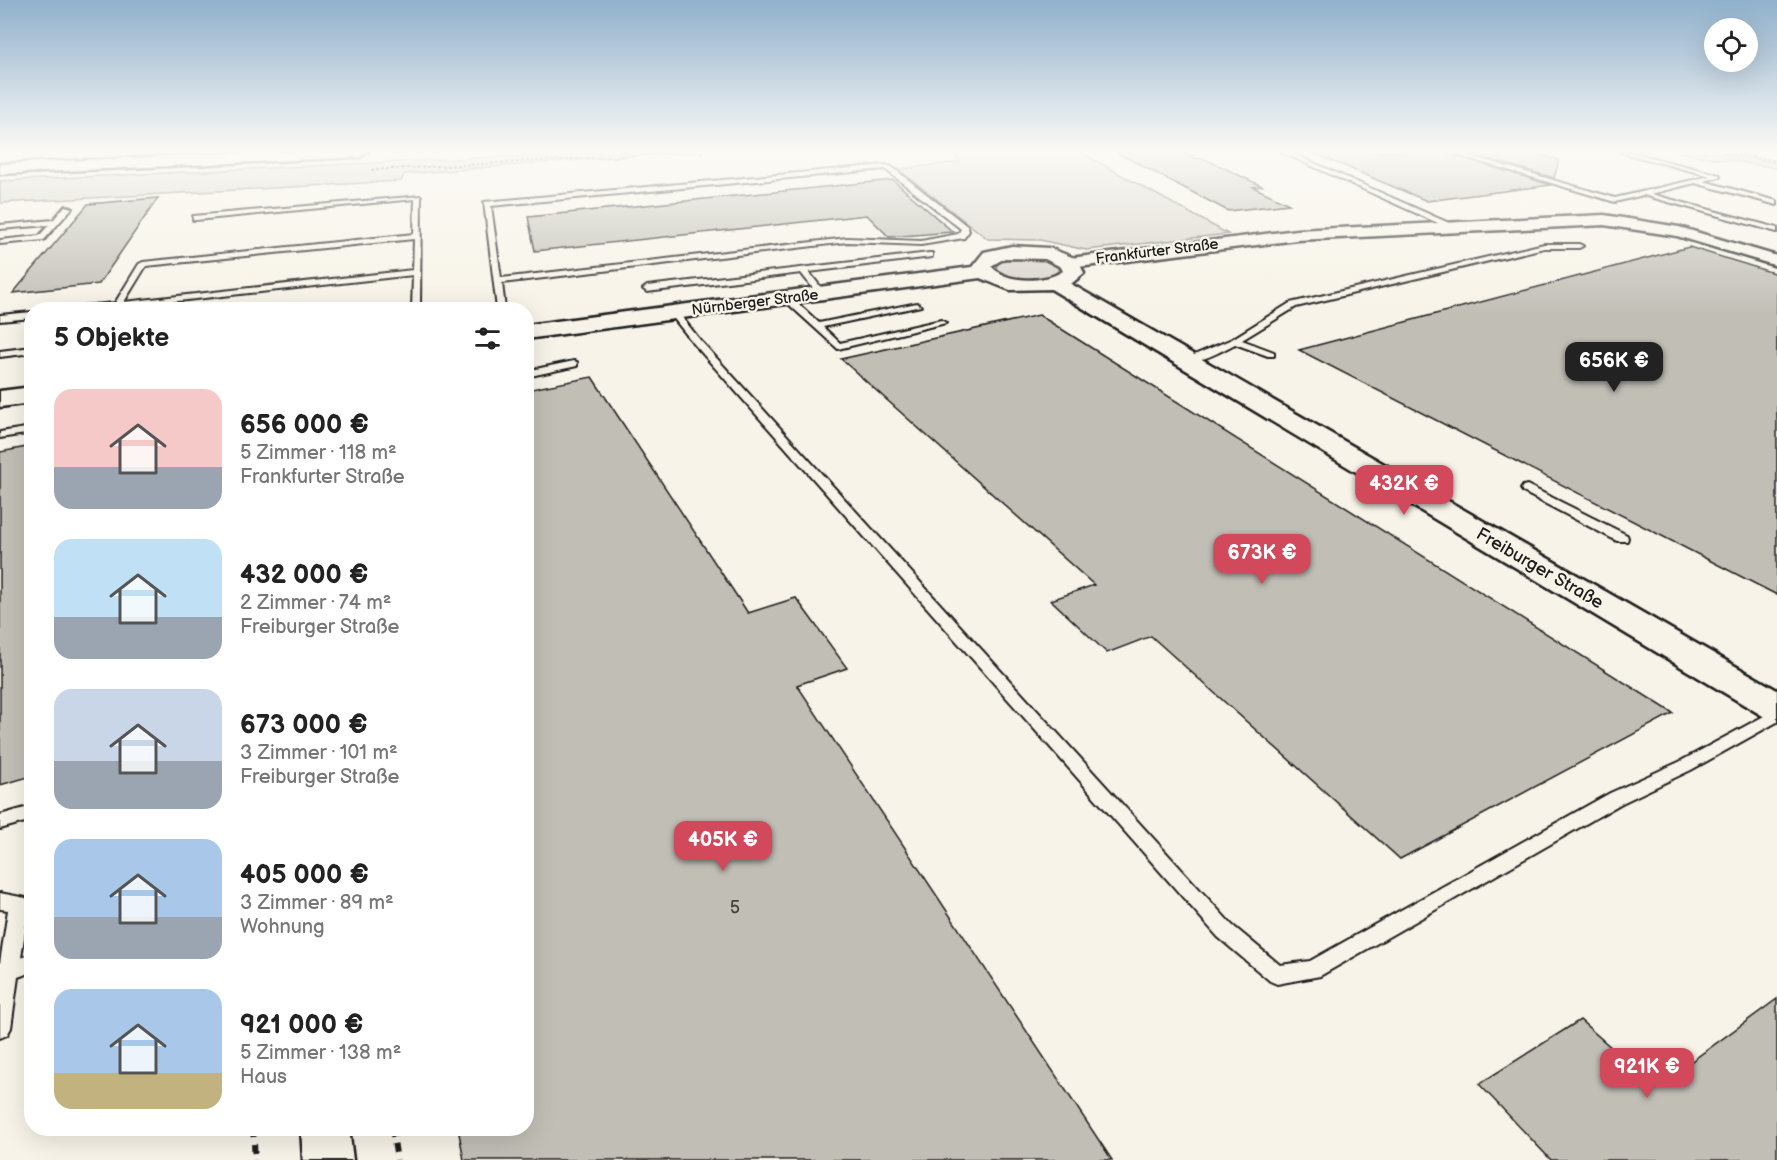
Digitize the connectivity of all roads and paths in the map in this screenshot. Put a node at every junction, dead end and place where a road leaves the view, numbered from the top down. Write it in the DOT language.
graph roads {
  1 [pos="322,206"];
  2 [pos="419,206"];
  3 [pos="487,206"];
  4 [pos="937,206"];
  5 [pos="1408,206"];
  6 [pos="1691,206"];
  7 [pos="68,208"];
  8 [pos="196,218"];
  9 [pos="55,222"];
  10 [pos="1454,226"];
  11 [pos="0,227"];
  12 [pos="1777,230"];
  13 [pos="418,236"];
  14 [pos="0,242"];
  15 [pos="1579,246"];
  16 [pos="929,255"];
  17 [pos="1777,261"];
  18 [pos="803,270"];
  19 [pos="417,272"];
  20 [pos="983,272"];
  21 [pos="1063,273"];
  22 [pos="498,281"];
  23 [pos="647,290"];
  24 [pos="822,294"];
  25 [pos="788,298"];
  26 [pos="120,302"];
  27 [pos="171,302"];
  28 [pos="416,302"];
  29 [pos="500,302"];
  30 [pos="917,306"];
  31 [pos="674,313"];
  32 [pos="24,316"];
  33 [pos="0,318"];
  34 [pos="941,323"];
  35 [pos="816,326"];
  36 [pos="534,331"];
  37 [pos="1234,341"];
  38 [pos="24,351"];
  39 [pos="0,354"];
  40 [pos="1271,354"];
  41 [pos="1185,361"];
  42 [pos="574,364"];
  43 [pos="534,372"];
  44 [pos="24,396"];
  45 [pos="0,399"];
  46 [pos="24,431"];
  47 [pos="0,435"];
  48 [pos="1527,489"];
  49 [pos="1622,538"];
  50 [pos="1777,707"];
  51 [pos="1777,715"];
  52 [pos="24,815"];
  53 [pos="0,822"];
  54 [pos="0,901"];
  55 [pos="24,966"];
  56 [pos="10,971"];
  57 [pos="0,1028"];
  58 [pos="254,1136"];
  59 [pos="326,1136"];
  60 [pos="393,1136"];
  61 [pos="255,1160"];
  62 [pos="328,1160"];
  63 [pos="397,1160"];
  1 -- 8 [label="lane"];
  2 -- 13 [label="lane"];
  3 -- 22 [label="lane"];
  4 -- 22 [label="lane"];
  5 -- 10 [label="lane"];
  6 -- 12 [label="lane"];
  7 -- 9 [label="lane"];
  9 -- 11 [label="lane"];
  9 -- 14 [label="lane"];
  10 -- 17 [label="street, Frankfurter Straße"];
  10 -- 21 [label="street, Frankfurter Straße"];
  13 -- 19 [label="lane"];
  13 -- 26 [label="lane"];
  15 -- 37 [label="lane"];
  16 -- 18 [label="lane"];
  18 -- 23 [label="lane"];
  18 -- 24 [label="lane"];
  19 -- 27 [label="lane"];
  19 -- 28 [label="lane"];
  20 -- 21 [label="main road"];
  20 -- 21 [label="main road, Freiburger Straße"];
  20 -- 24 [label="main road, Nürnberger Straße"];
  21 -- 41 [label="main road, Freiburger Straße"];
  22 -- 29 [label="lane"];
  24 -- 25 [label="main road, Nürnberger Straße"];
  25 -- 31 [label="main road, Nürnberger Straße"];
  25 -- 35 [label="lane"];
  30 -- 35 [label="lane"];
  31 -- 36 [label="main road, Nürnberger Straße"];
  31 -- 51 [label="lane"];
  32 -- 33 [label="lane"];
  34 -- 35 [label="lane"];
  37 -- 40 [label="lane"];
  37 -- 41 [label="lane"];
  38 -- 39 [label="lane"];
  41 -- 50 [label="main road, Freiburger Straße"];
  42 -- 43 [label="lane"];
  44 -- 45 [label="main road"];
  46 -- 47 [label="lane"];
  48 -- 49 [label="lane"];
  52 -- 53 [label="lane"];
  54 -- 56 [label="lane"];
  55 -- 56 [label="lane"];
  56 -- 57 [label="lane"];
  58 -- 61 [label="path"];
  59 -- 62 [label="street"];
  60 -- 63 [label="path"];
}
